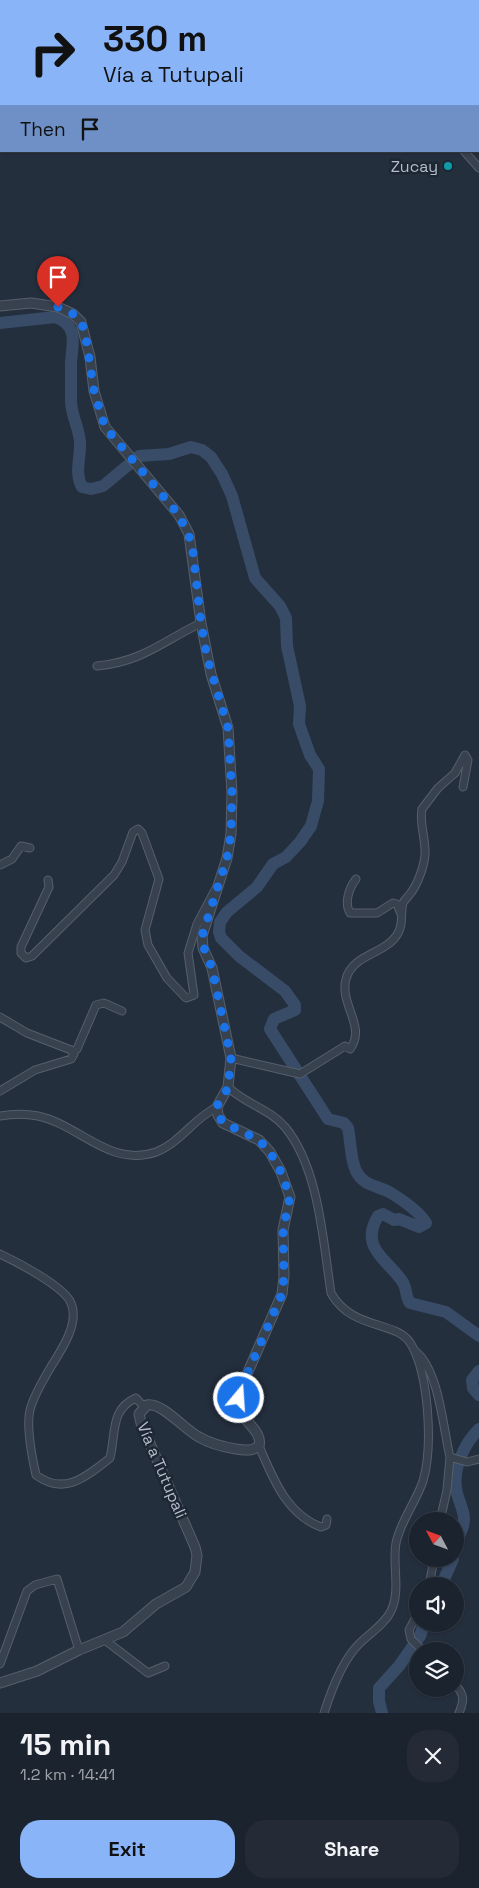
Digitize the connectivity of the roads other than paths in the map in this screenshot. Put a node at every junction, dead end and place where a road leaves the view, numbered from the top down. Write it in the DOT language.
graph roads {
  1 [pos="465,152"];
  2 [pos="479,168"];
  3 [pos="0,306"];
  4 [pos="201,623"];
  5 [pos="97,666"];
  6 [pos="463,787"];
  7 [pos="30,848"];
  8 [pos="0,866"];
  9 [pos="356,879"];
  10 [pos="48,880"];
  11 [pos="218,886"];
  12 [pos="402,917"];
  13 [pos="122,1011"];
  14 [pos="0,1017"];
  15 [pos="73,1052"];
  16 [pos="231,1058"];
  17 [pos="228,1088"];
  18 [pos="0,1092"];
  19 [pos="217,1106"];
  20 [pos="0,1116"];
  21 [pos="0,1254"];
  22 [pos="414,1351"];
  23 [pos="144,1408"];
  24 [pos="258,1446"];
  25 [pos="453,1458"];
  26 [pos="479,1459"];
  27 [pos="442,1512"];
  28 [pos="327,1519"];
  29 [pos="106,1641"];
  30 [pos="78,1650"];
  31 [pos="0,1664"];
  32 [pos="165,1666"];
  33 [pos="0,1682"];
  34 [pos="463,1697"];
  35 [pos="324,1713"];
  36 [pos="459,1713"];
  1 -- 2 [label="street"];
  3 -- 4 [label="street"];
  4 -- 5 [label="street"];
  4 -- 11 [label="street"];
  6 -- 12 [label="street"];
  7 -- 8 [label="street"];
  9 -- 12 [label="street"];
  10 -- 11 [label="street"];
  11 -- 16 [label="street"];
  12 -- 16 [label="street"];
  13 -- 15 [label="street"];
  14 -- 15 [label="street"];
  15 -- 18 [label="street"];
  16 -- 17 [label="street"];
  17 -- 19 [label="street"];
  17 -- 22 [label="street"];
  19 -- 20 [label="street"];
  19 -- 24 [label="street"];
  21 -- 23 [label="street"];
  22 -- 25 [label="street"];
  22 -- 35 [label="street"];
  23 -- 24 [label="street, Vía a Tutupali"];
  23 -- 29 [label="street, Vía a Tutupali"];
  24 -- 28 [label="street"];
  25 -- 26 [label="street"];
  25 -- 27 [label="street"];
  29 -- 30 [label="street, Vía a Tutupali"];
  29 -- 32 [label="street"];
  30 -- 31 [label="street"];
  30 -- 33 [label="street, Vía a Tutupali"];
  34 -- 36 [label="street"];
}
